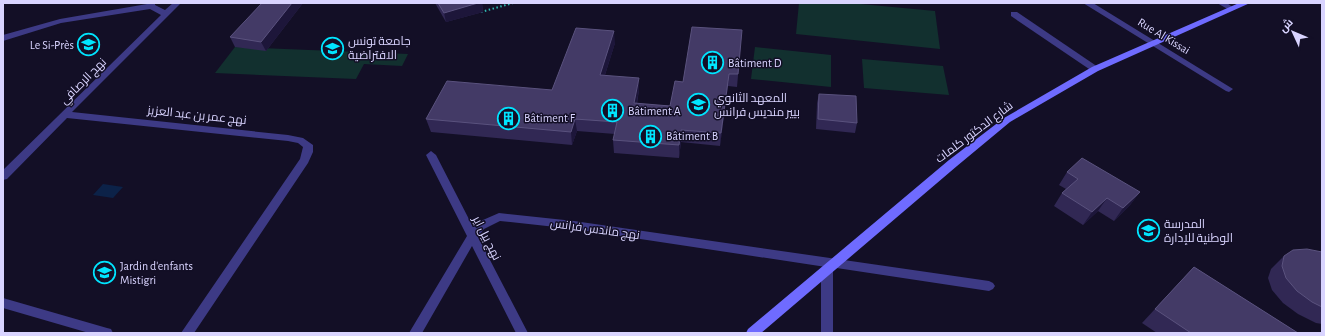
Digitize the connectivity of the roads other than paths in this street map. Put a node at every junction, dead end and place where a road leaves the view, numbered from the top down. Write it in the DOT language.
graph roads {
  1 [pos="177,3"];
  2 [pos="1087,3"];
  3 [pos="1221,3"];
  4 [pos="1246,3"];
  5 [pos="151,4"];
  6 [pos="1231,9"];
  7 [pos="166,14"];
  8 [pos="1014,14"];
  9 [pos="3,38"];
  10 [pos="1154,43"];
  11 [pos="1096,70"];
  12 [pos="1229,89"];
  13 [pos="66,115"];
  14 [pos="431,155"];
  15 [pos="3,176"];
  16 [pos="472,237"];
  17 [pos="832,267"];
  18 [pos="989,286"];
  19 [pos="3,303"];
  20 [pos="107,333"];
  21 [pos="187,333"];
  22 [pos="415,333"];
  23 [pos="522,333"];
  24 [pos="752,333"];
  25 [pos="827,333"];
  1 -- 7 [label="street, نهج الرصافي"];
  2 -- 10 [label="street, Rue Al Kissai"];
  3 -- 6 [label="street"];
  4 -- 6 [label="street, شارع الدكتور كلمات"];
  5 -- 7 [label="street"];
  5 -- 9 [label="street"];
  6 -- 10 [label="street, شارع الدكتور كلمات"];
  7 -- 13 [label="street, نهج الرصافي"];
  8 -- 11 [label="street"];
  10 -- 11 [label="street, شارع الدكتور كلمات"];
  10 -- 12 [label="street, Rue Al Kissai"];
  11 -- 17 [label="street, شارع الدكتور كلمات"];
  13 -- 15 [label="street, نهج الرصافي"];
  13 -- 21 [label="street, نهج عمر بن عبد العزيز"];
  14 -- 16 [label="street, نهج بيل اير"];
  16 -- 17 [label="street, نهج ماندس فرانس"];
  16 -- 22 [label="street, نهج ماندس فرانس"];
  16 -- 23 [label="street, نهج بيل اير"];
  17 -- 18 [label="street, نهج ماندس فرانس"];
  17 -- 24 [label="street, شارع الدكتور كلمات"];
  17 -- 25 [label="street"];
  19 -- 20 [label="street"];
}
